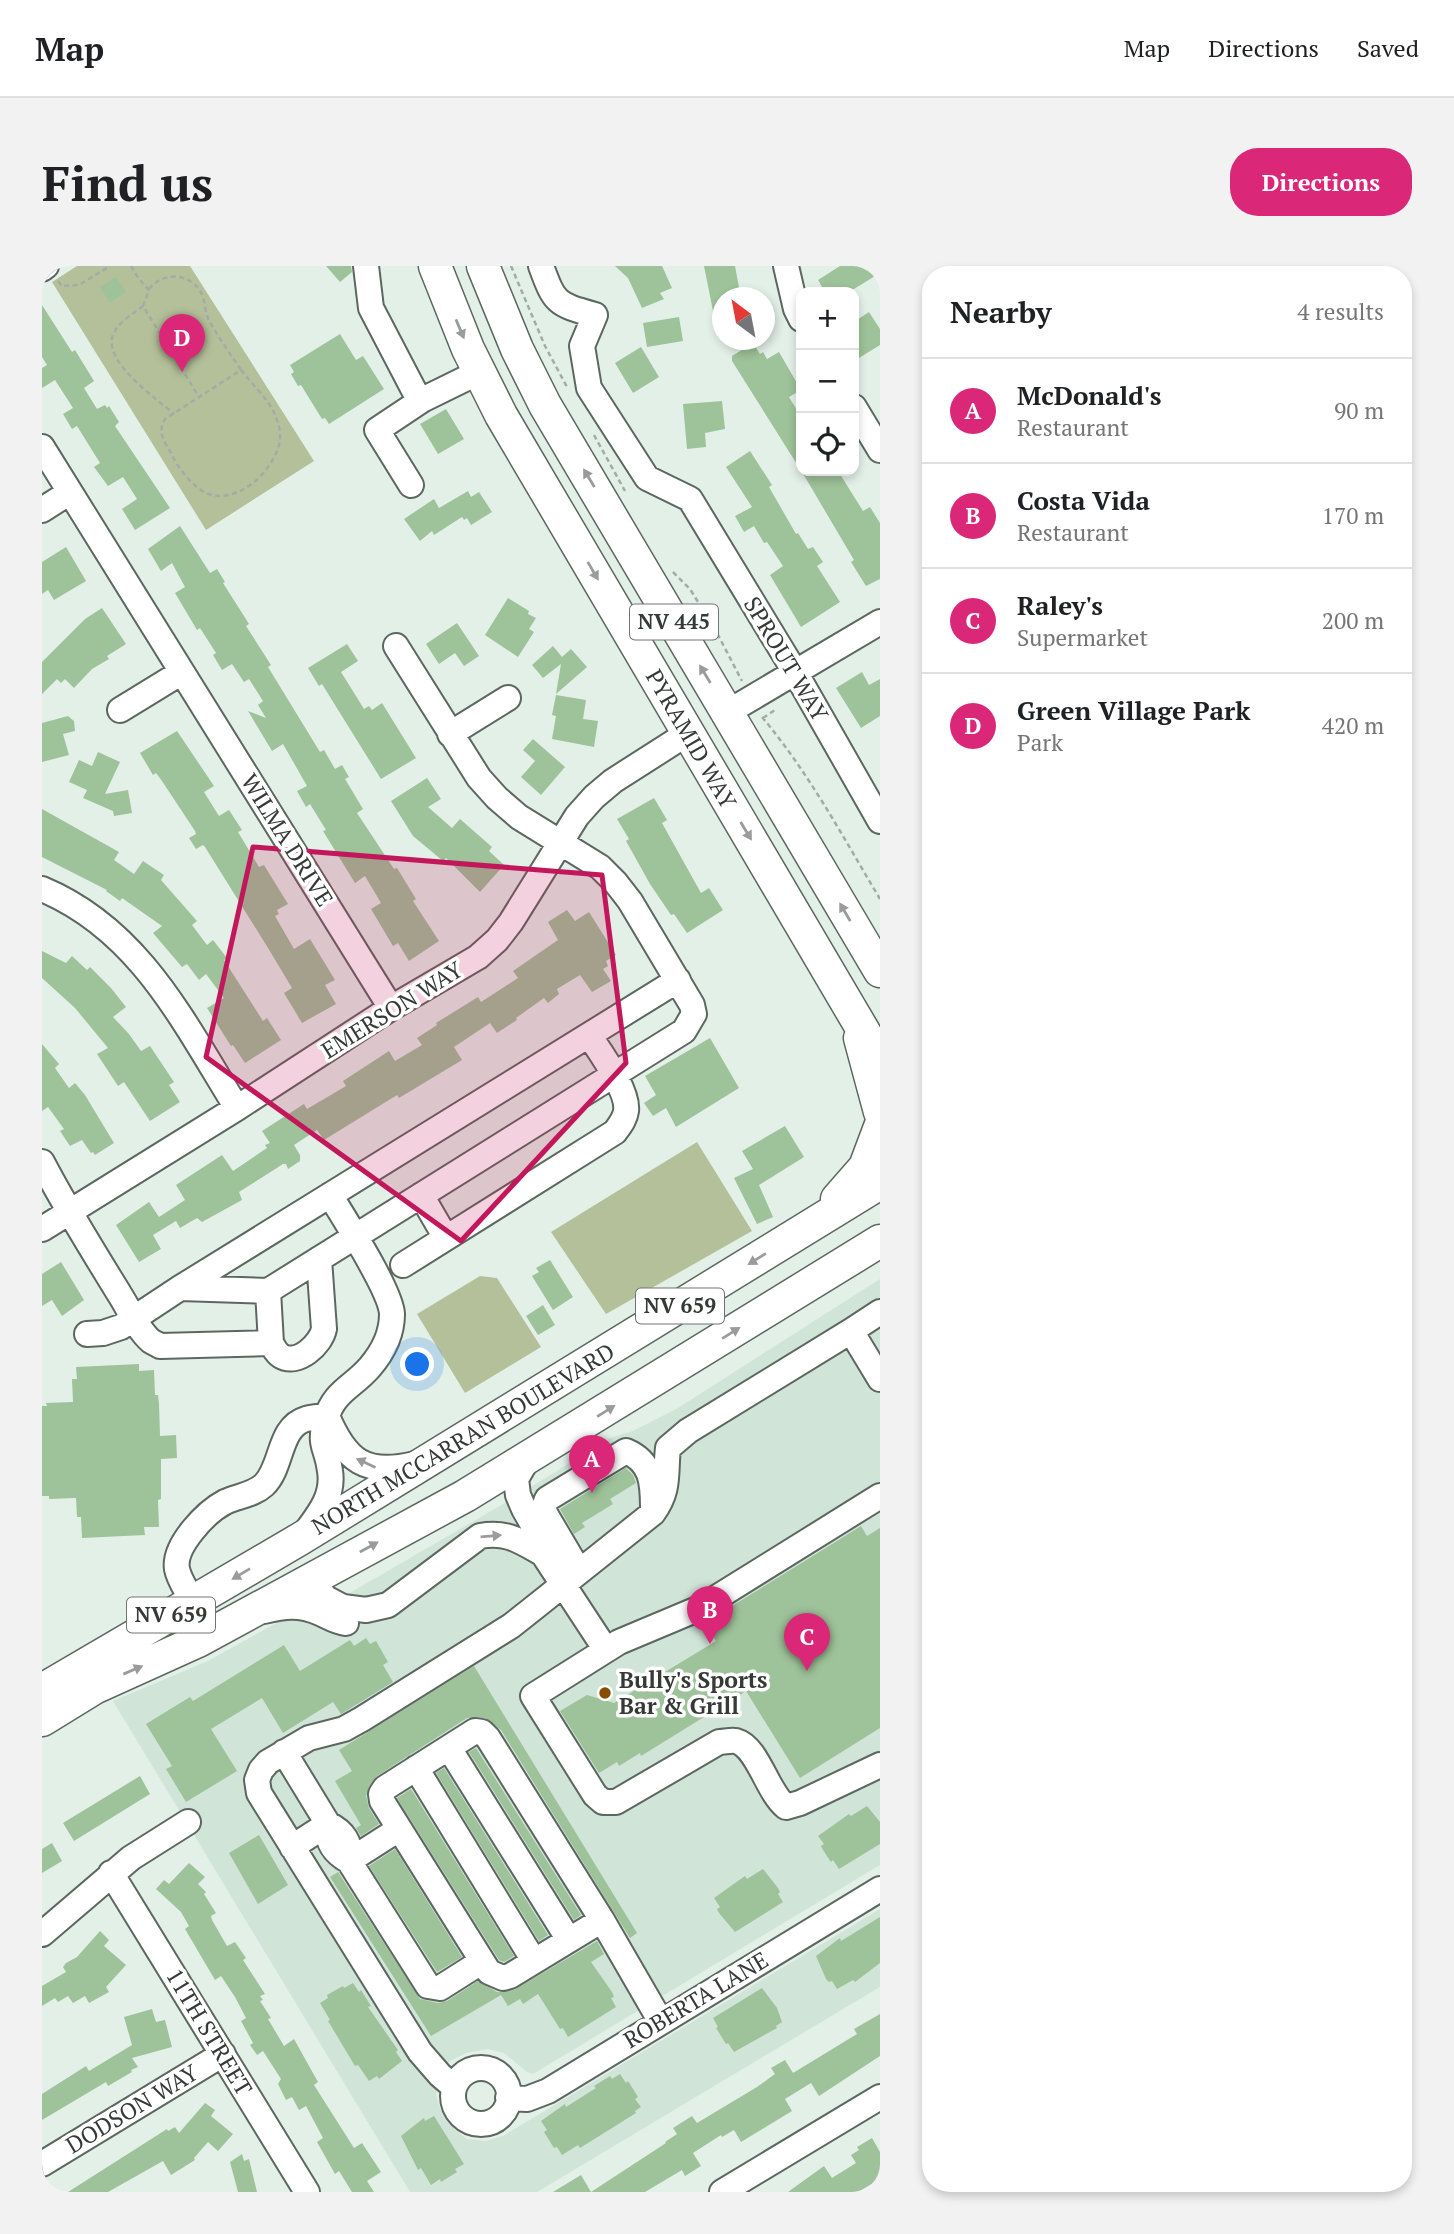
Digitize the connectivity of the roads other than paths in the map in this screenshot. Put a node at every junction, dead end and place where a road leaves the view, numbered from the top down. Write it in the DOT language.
graph roads {
  1 [pos="366,266"];
  2 [pos="435,266"];
  3 [pos="483,266"];
  4 [pos="541,266"];
  5 [pos="786,266"];
  6 [pos="796,309"];
  7 [pos="479,372"];
  8 [pos="422,400"];
  9 [pos="865,409"];
  10 [pos="42,447"];
  11 [pos="880,450"];
  12 [pos="411,485"];
  13 [pos="70,492"];
  14 [pos="42,510"];
  15 [pos="880,622"];
  16 [pos="396,646"];
  17 [pos="182,672"];
  18 [pos="795,672"];
  19 [pos="508,698"];
  20 [pos="739,705"];
  21 [pos="120,709"];
  22 [pos="688,733"];
  23 [pos="450,734"];
  24 [pos="880,821"];
  25 [pos="560,843"];
  26 [pos="42,889"];
  27 [pos="880,971"];
  28 [pos="678,980"];
  29 [pos="391,1008"];
  30 [pos="853,1013"];
  31 [pos="589,1035"];
  32 [pos="880,1059"];
  33 [pos="614,1075"];
  34 [pos="237,1108"];
  35 [pos="880,1112"];
  36 [pos="880,1127"];
  37 [pos="42,1162"];
  38 [pos="880,1183"];
  39 [pos="330,1195"];
  40 [pos="421,1195"];
  41 [pos="68,1212"];
  42 [pos="815,1223"];
  43 [pos="42,1229"];
  44 [pos="355,1236"];
  45 [pos="446,1238"];
  46 [pos="880,1241"];
  47 [pos="319,1259"];
  48 [pos="403,1265"];
  49 [pos="180,1288"];
  50 [pos="268,1290"];
  51 [pos="134,1317"];
  52 [pos="878,1319"];
  53 [pos="851,1331"];
  54 [pos="87,1334"];
  55 [pos="271,1343"];
  56 [pos="880,1379"];
  57 [pos="327,1416"];
  58 [pos="429,1460"];
  59 [pos="527,1460"];
  60 [pos="880,1496"];
  61 [pos="355,1504"];
  62 [pos="653,1513"];
  63 [pos="300,1539"];
  64 [pos="543,1554"];
  65 [pos="445,1564"];
  66 [pos="571,1578"];
  67 [pos="310,1581"];
  68 [pos="194,1603"];
  69 [pos="246,1615"];
  70 [pos="606,1650"];
  71 [pos="42,1690"];
  72 [pos="42,1720"];
  73 [pos="449,1748"];
  74 [pos="284,1752"];
  75 [pos="880,1765"];
  76 [pos="416,1768"];
  77 [pos="188,1822"];
  78 [pos="328,1824"];
  79 [pos="399,1829"];
  80 [pos="292,1847"];
  81 [pos="349,1861"];
  82 [pos="111,1873"];
  83 [pos="880,1889"];
  84 [pos="601,1920"];
  85 [pos="42,1934"];
  86 [pos="569,1940"];
  87 [pos="534,1961"];
  88 [pos="481,1962"];
  89 [pos="661,2022"];
  90 [pos="223,2054"];
  91 [pos="454,2087"];
  92 [pos="880,2097"];
  93 [pos="508,2098"];
  94 [pos="42,2164"];
  95 [pos="307,2192"];
  96 [pos="722,2192"];
  1 -- 8 [label="street"];
  2 -- 7 [label="main road, PYRAMID WAY / NV 445, one-way"];
  20 -- 3 [label="main road, PYRAMID WAY / NV 445, one-way"];
  4 -- 18 [label="street, SPROUT WAY"];
  5 -- 6 [label="street"];
  7 -- 8 [label="street"];
  7 -- 22 [label="main road, PYRAMID WAY / NV 445, one-way"];
  8 -- 12 [label="street"];
  9 -- 11 [label="street"];
  10 -- 13 [label="street, WILMA DRIVE"];
  13 -- 14 [label="street"];
  13 -- 17 [label="street, WILMA DRIVE"];
  15 -- 18 [label="street"];
  16 -- 23 [label="street"];
  17 -- 21 [label="street"];
  17 -- 29 [label="street, WILMA DRIVE"];
  18 -- 20 [label="street"];
  18 -- 24 [label="street, SPROUT WAY"];
  19 -- 23 [label="street"];
  27 -- 20 [label="main road, PYRAMID WAY / NV 445, one-way"];
  22 -- 25 [label="street, EMERSON WAY"];
  22 -- 30 [label="main road, PYRAMID WAY / NV 445, one-way"];
  23 -- 25 [label="street"];
  25 -- 28 [label="street"];
  25 -- 29 [label="street, EMERSON WAY"];
  26 -- 34 [label="street"];
  28 -- 31 [label="street"];
  28 -- 33 [label="street"];
  29 -- 34 [label="street, EMERSON WAY"];
  30 -- 32 [label="main road, PYRAMID WAY / NV 445"];
  30 -- 35 [label="main road"];
  31 -- 33 [label="street"];
  31 -- 39 [label="street"];
  33 -- 40 [label="street"];
  33 -- 45 [label="street"];
  34 -- 41 [label="street, EMERSON WAY"];
  36 -- 42 [label="main road"];
  37 -- 41 [label="street"];
  38 -- 42 [label="main road, NORTH MCCARRAN BOULEVARD / NV 659"];
  39 -- 44 [label="street"];
  39 -- 49 [label="street"];
  40 -- 44 [label="street"];
  40 -- 45 [label="street"];
  41 -- 43 [label="street, EMERSON WAY"];
  41 -- 51 [label="street"];
  42 -- 58 [label="main road, NORTH MCCARRAN BOULEVARD / NV 659, one-way"];
  44 -- 47 [label="street"];
  44 -- 57 [label="street"];
  45 -- 48 [label="street"];
  59 -- 46 [label="main road, NORTH MCCARRAN BOULEVARD / NV 659, one-way"];
  47 -- 50 [label="street"];
  47 -- 55 [label="street"];
  49 -- 50 [label="street"];
  49 -- 51 [label="street"];
  50 -- 55 [label="street"];
  51 -- 54 [label="street"];
  51 -- 55 [label="street"];
  52 -- 53 [label="street"];
  53 -- 56 [label="street"];
  53 -- 62 [label="street"];
  58 -- 57 [label="street, one-way"];
  57 -- 63 [label="street"];
  57 -- 68 [label="street"];
  58 -- 61 [label="main road, NORTH MCCARRAN BOULEVARD / NV 659"];
  59 -- 64 [label="street"];
  67 -- 59 [label="main road, NORTH MCCARRAN BOULEVARD / NV 659, one-way"];
  60 -- 70 [label="street"];
  61 -- 63 [label="main road, NORTH MCCARRAN BOULEVARD / NV 659"];
  61 -- 67 [label="main road"];
  62 -- 66 [label="street"];
  62 -- 66 [label="street"];
  63 -- 68 [label="main road, NORTH MCCARRAN BOULEVARD / NV 659, one-way"];
  65 -- 64 [label="street, one-way"];
  64 -- 66 [label="street"];
  65 -- 67 [label="street"];
  65 -- 69 [label="street"];
  66 -- 70 [label="street"];
  66 -- 74 [label="street"];
  67 -- 69 [label="main road, NORTH MCCARRAN BOULEVARD / NV 659"];
  68 -- 71 [label="main road, NORTH MCCARRAN BOULEVARD / NV 659"];
  72 -- 69 [label="main road, NORTH MCCARRAN BOULEVARD / NV 659, one-way"];
  70 -- 75 [label="street"];
  73 -- 76 [label="street"];
  73 -- 84 [label="street"];
  73 -- 86 [label="street"];
  74 -- 78 [label="street"];
  74 -- 80 [label="street"];
  76 -- 79 [label="street"];
  76 -- 87 [label="street"];
  77 -- 82 [label="street"];
  78 -- 80 [label="street"];
  78 -- 81 [label="street"];
  79 -- 81 [label="street"];
  79 -- 88 [label="street"];
  80 -- 91 [label="street"];
  81 -- 88 [label="street"];
  82 -- 85 [label="street"];
  82 -- 90 [label="street, 11TH STREET"];
  83 -- 89 [label="street, ROBERTA LANE"];
  84 -- 86 [label="street"];
  84 -- 89 [label="street"];
  86 -- 87 [label="street"];
  87 -- 88 [label="street"];
  89 -- 93 [label="street, ROBERTA LANE"];
  90 -- 94 [label="street, DODSON WAY"];
  90 -- 95 [label="street, 11TH STREET"];
  91 -- 93 [label="street"];
  91 -- 93 [label="street"];
  92 -- 96 [label="street"];
}
